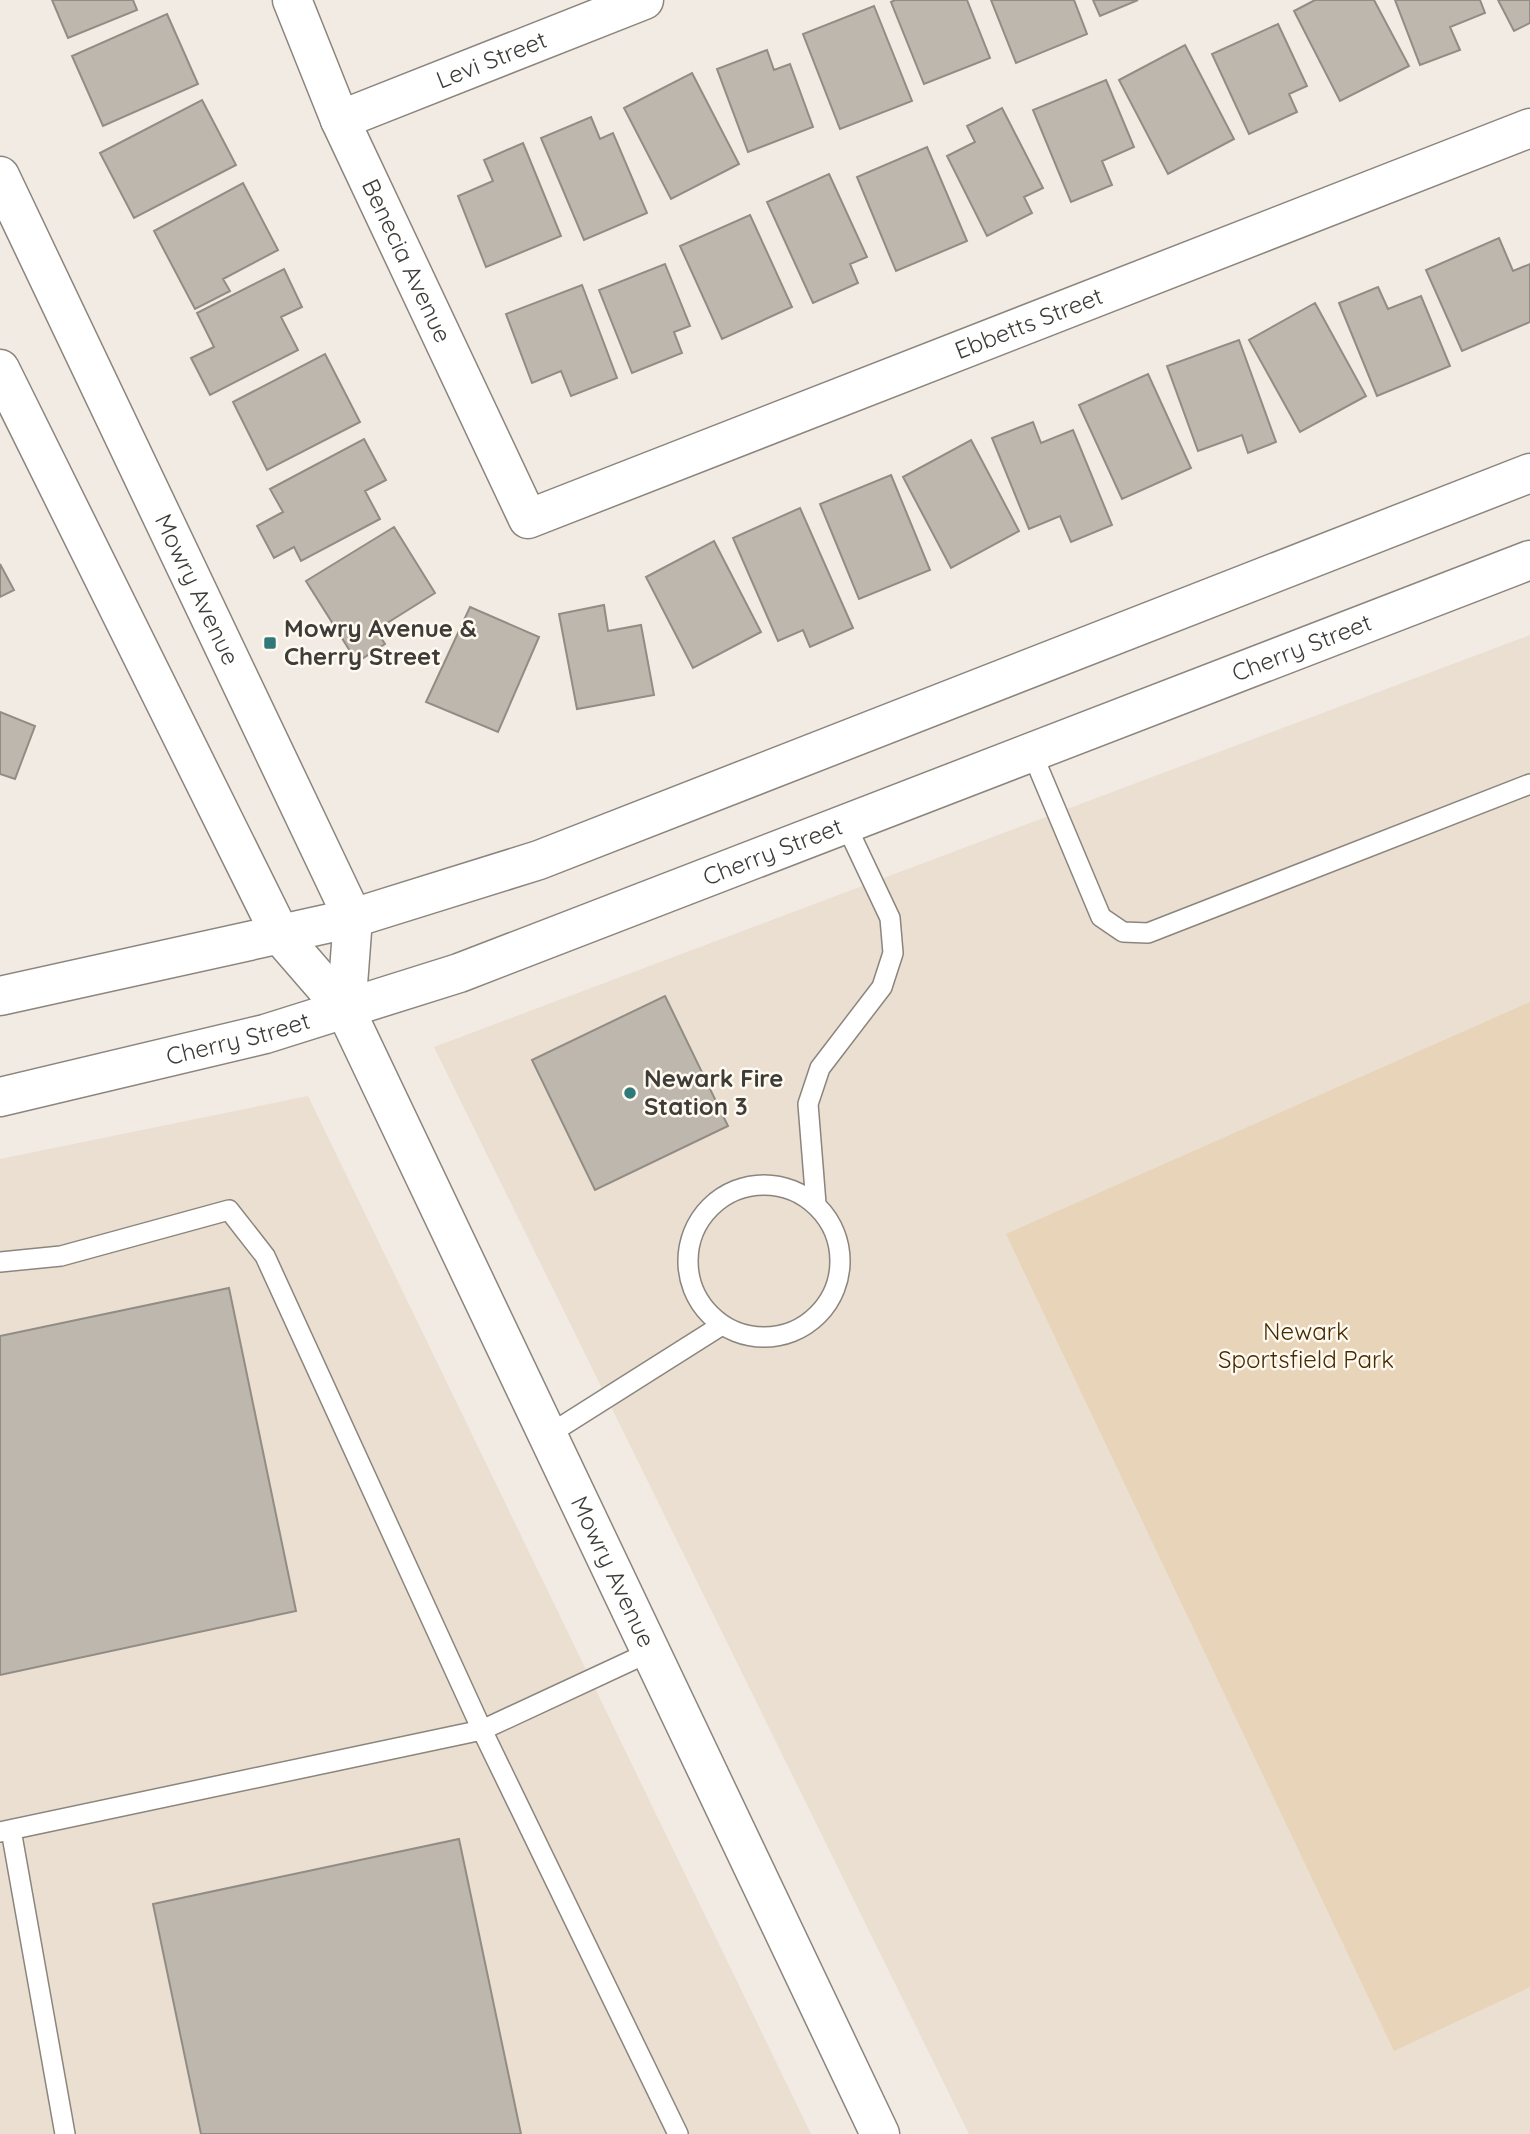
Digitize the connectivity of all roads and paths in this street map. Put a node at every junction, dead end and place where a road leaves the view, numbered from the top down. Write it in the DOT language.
graph roads {
  1 [pos="292,0"];
  2 [pos="644,0"];
  3 [pos="340,120"];
  4 [pos="1530,128"];
  5 [pos="0,176"];
  6 [pos="0,369"];
  7 [pos="1530,473"];
  8 [pos="528,519"];
  9 [pos="1530,560"];
  10 [pos="1032,753"];
  11 [pos="1530,784"];
  12 [pos="846,825"];
  13 [pos="353,918"];
  14 [pos="281,936"];
  15 [pos="0,996"];
  16 [pos="346,1011"];
  17 [pos="0,1097"];
  18 [pos="816,1204"];
  19 [pos="0,1262"];
  20 [pos="722,1325"];
  21 [pos="548,1435"];
  22 [pos="652,1651"];
  23 [pos="482,1730"];
  24 [pos="5,1831"];
  25 [pos="65,2134"];
  26 [pos="678,2134"];
  27 [pos="880,2134"];
  1 -- 3 [label="main road, Benecia Avenue"];
  2 -- 3 [label="main road, Levi Street"];
  3 -- 8 [label="main road, Benecia Avenue"];
  4 -- 8 [label="main road, Ebbetts Street"];
  5 -- 13 [label="main road, Mowry Avenue"];
  6 -- 14 [label="main road, Mowry Avenue"];
  7 -- 13 [label="main road"];
  9 -- 10 [label="main road, Cherry Street"];
  10 -- 11 [label="lane"];
  10 -- 12 [label="main road, Cherry Street"];
  12 -- 16 [label="main road, Cherry Street"];
  12 -- 18 [label="lane"];
  13 -- 14 [label="main road"];
  13 -- 16 [label="main road, Mowry Avenue"];
  14 -- 15 [label="main road"];
  14 -- 16 [label="main road, Mowry Avenue"];
  16 -- 17 [label="main road, Cherry Street"];
  16 -- 21 [label="main road, Mowry Avenue"];
  18 -- 20 [label="lane"];
  18 -- 20 [label="lane"];
  19 -- 23 [label="lane"];
  20 -- 21 [label="lane"];
  21 -- 22 [label="main road, Mowry Avenue"];
  22 -- 23 [label="lane"];
  22 -- 27 [label="main road, Mowry Avenue"];
  23 -- 24 [label="lane"];
  23 -- 26 [label="lane"];
  24 -- 25 [label="lane"];
}
